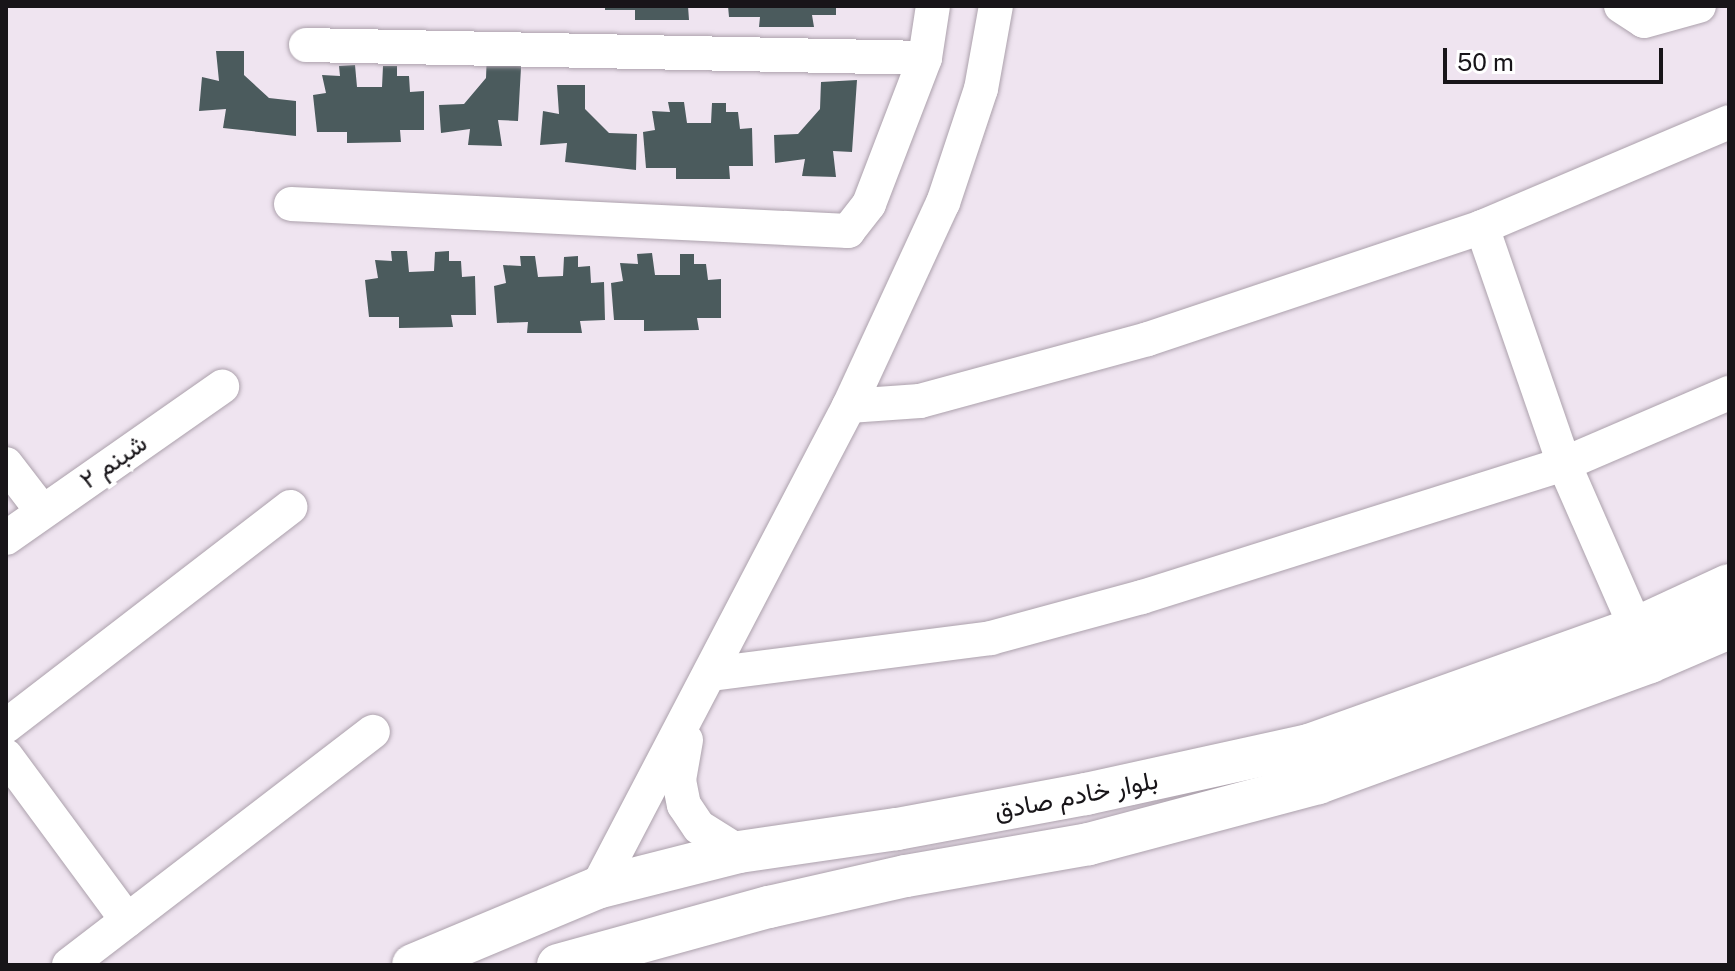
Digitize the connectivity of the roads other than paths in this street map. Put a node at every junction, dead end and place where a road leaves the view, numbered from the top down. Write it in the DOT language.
graph roads {
  1 [pos="933,6"];
  2 [pos="996,6"];
  3 [pos="1621,6"];
  4 [pos="1699,6"];
  5 [pos="306,45"];
  6 [pos="925,58"];
  7 [pos="1729,122"];
  8 [pos="291,204"];
  9 [pos="1482,227"];
  10 [pos="222,387"];
  11 [pos="1729,393"];
  12 [pos="849,406"];
  13 [pos="6,464"];
  14 [pos="1564,464"];
  15 [pos="290,507"];
  16 [pos="42,511"];
  17 [pos="6,538"];
  18 [pos="1729,585"];
  19 [pos="1636,628"];
  20 [pos="1729,628"];
  21 [pos="705,686"];
  22 [pos="6,726"];
  23 [pos="373,732"];
  24 [pos="6,756"];
  25 [pos="897,829"];
  26 [pos="739,852"];
  27 [pos="906,876"];
  28 [pos="597,888"];
  29 [pos="127,920"];
  30 [pos="69,965"];
  31 [pos="413,965"];
  32 [pos="558,965"];
  1 -- 6 [label="street"];
  2 -- 12 [label="street"];
  3 -- 4 [label="street"];
  5 -- 6 [label="street"];
  6 -- 8 [label="street"];
  7 -- 9 [label="street"];
  9 -- 12 [label="street"];
  9 -- 14 [label="street"];
  10 -- 16 [label="street, شبنم ٢"];
  11 -- 14 [label="street"];
  12 -- 21 [label="street"];
  13 -- 16 [label="street"];
  14 -- 19 [label="street"];
  14 -- 21 [label="street"];
  15 -- 22 [label="street"];
  16 -- 17 [label="street, شبنم ٢"];
  18 -- 19 [label="main road, بلوار خادم صادق"];
  19 -- 25 [label="main road, بلوار خادم صادق"];
  20 -- 27 [label="main road, بلوار خادم صادق"];
  21 -- 26 [label="street"];
  21 -- 28 [label="street"];
  23 -- 29 [label="street"];
  24 -- 29 [label="street"];
  25 -- 26 [label="main road, بلوار خادم صادق"];
  25 -- 27 [label="main road"];
  26 -- 28 [label="main road, بلوار خادم صادق"];
  27 -- 32 [label="main road, بلوار خادم صادق"];
  28 -- 31 [label="main road, بلوار خادم صادق"];
  29 -- 30 [label="street"];
}
